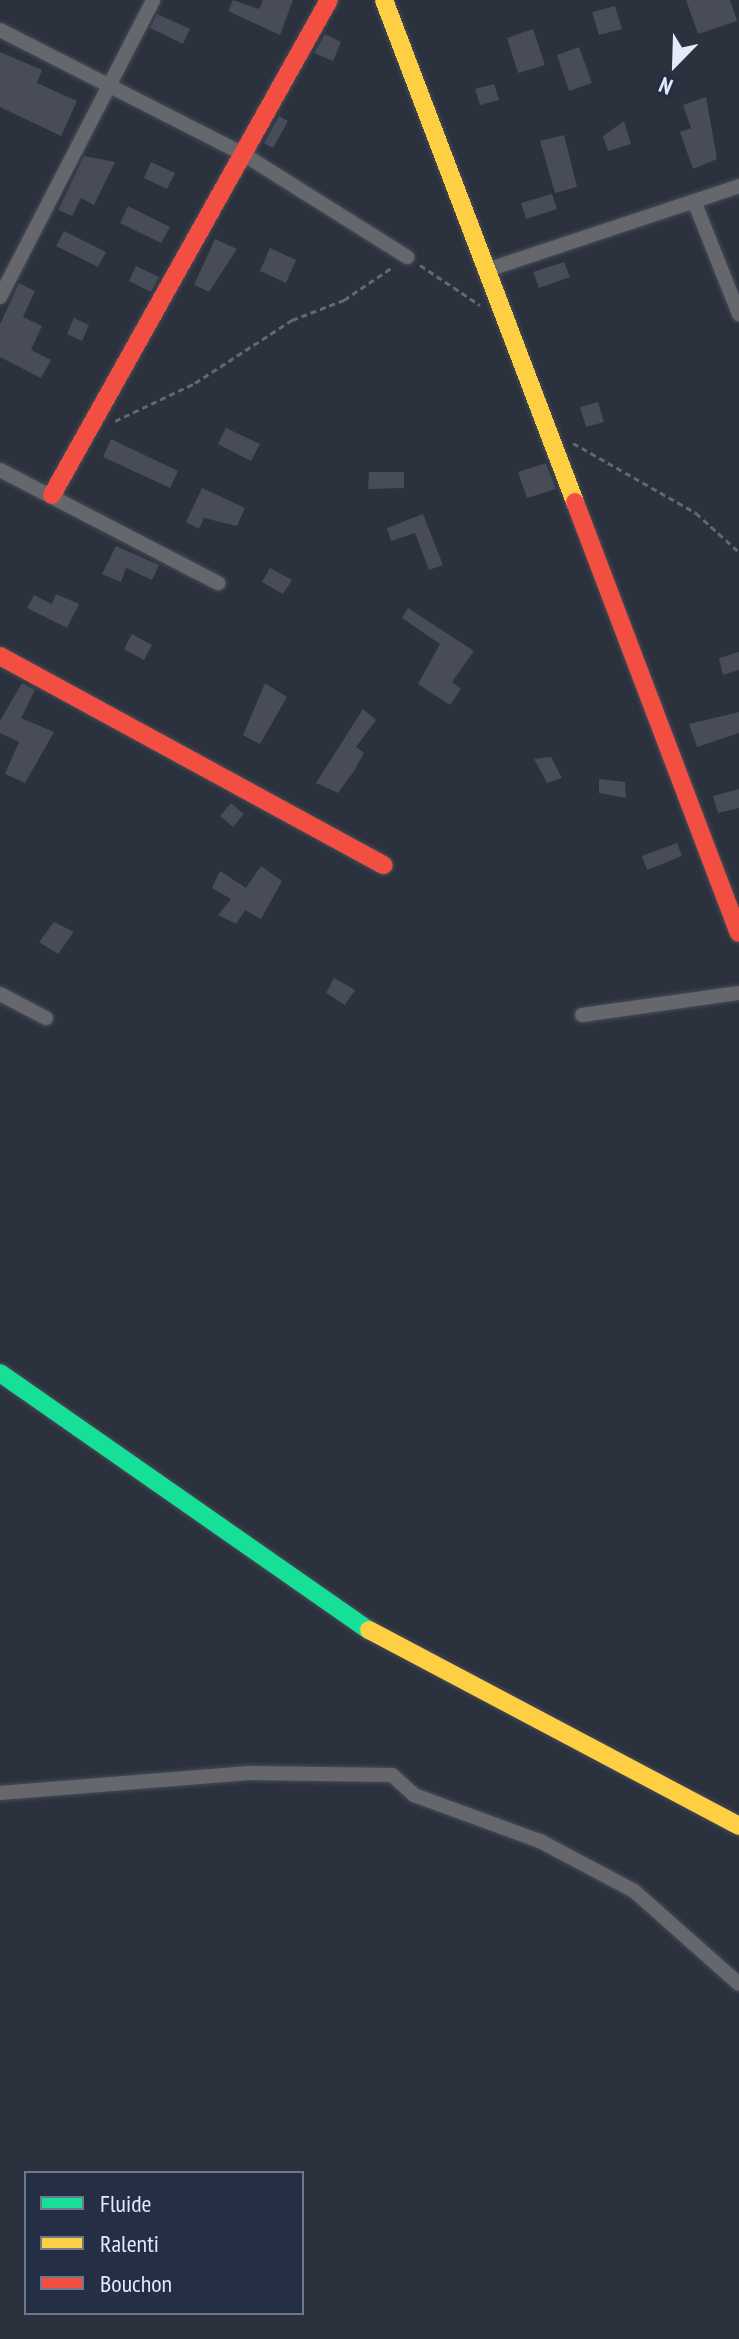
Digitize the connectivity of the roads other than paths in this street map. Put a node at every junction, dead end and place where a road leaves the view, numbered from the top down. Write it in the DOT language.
graph roads {
  1 [pos="153,0"];
  2 [pos="329,0"];
  3 [pos="384,0"];
  4 [pos="0,30"];
  5 [pos="107,85"];
  6 [pos="243,154"];
  7 [pos="739,186"];
  8 [pos="694,201"];
  9 [pos="407,257"];
  10 [pos="487,270"];
  11 [pos="0,297"];
  12 [pos="739,314"];
  13 [pos="0,470"];
  14 [pos="52,495"];
  15 [pos="218,583"];
  16 [pos="0,656"];
  17 [pos="384,865"];
  18 [pos="739,933"];
  19 [pos="739,993"];
  20 [pos="0,994"];
  21 [pos="582,1015"];
  22 [pos="46,1018"];
  23 [pos="0,1373"];
  24 [pos="0,1793"];
  25 [pos="739,1826"];
  26 [pos="739,1984"];
  1 -- 5 [label="street"];
  2 -- 6 [label="street"];
  3 -- 10 [label="street"];
  4 -- 5 [label="street"];
  5 -- 6 [label="street"];
  5 -- 11 [label="street"];
  6 -- 9 [label="street"];
  6 -- 14 [label="street"];
  7 -- 8 [label="street"];
  8 -- 10 [label="street"];
  8 -- 12 [label="street"];
  10 -- 18 [label="street"];
  13 -- 14 [label="street"];
  14 -- 15 [label="street"];
  16 -- 17 [label="street"];
  19 -- 21 [label="street"];
  20 -- 22 [label="street"];
  23 -- 25 [label="street"];
  24 -- 26 [label="street"];
}
